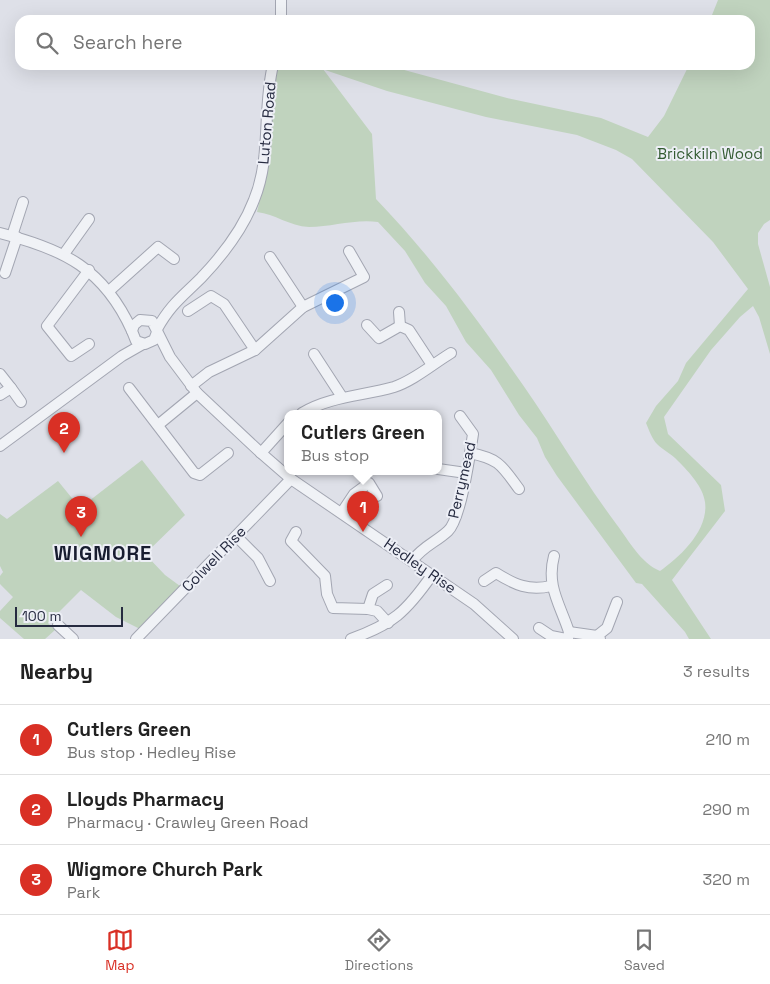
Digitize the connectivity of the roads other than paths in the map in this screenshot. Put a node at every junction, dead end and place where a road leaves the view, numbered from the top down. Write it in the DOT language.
graph roads {
  1 [pos="281,0"];
  2 [pos="282,15"];
  3 [pos="273,70"];
  4 [pos="23,202"];
  5 [pos="89,219"];
  6 [pos="0,233"];
  7 [pos="15,237"];
  8 [pos="349,251"];
  9 [pos="64,254"];
  10 [pos="270,257"];
  11 [pos="174,259"];
  12 [pos="88,270"];
  13 [pos="6,272"];
  14 [pos="109,291"];
  15 [pos="303,307"];
  16 [pos="121,308"];
  17 [pos="169,308"];
  18 [pos="188,311"];
  19 [pos="399,312"];
  20 [pos="145,319"];
  21 [pos="367,324"];
  22 [pos="400,326"];
  23 [pos="157,331"];
  24 [pos="132,333"];
  25 [pos="89,344"];
  26 [pos="145,344"];
  27 [pos="256,350"];
  28 [pos="451,353"];
  29 [pos="314,354"];
  30 [pos="122,356"];
  31 [pos="170,357"];
  32 [pos="432,365"];
  33 [pos="0,374"];
  34 [pos="11,388"];
  35 [pos="129,388"];
  36 [pos="194,389"];
  37 [pos="0,395"];
  38 [pos="342,397"];
  39 [pos="21,402"];
  40 [pos="307,410"];
  41 [pos="460,416"];
  42 [pos="158,425"];
  43 [pos="284,427"];
  44 [pos="0,446"];
  45 [pos="228,452"];
  46 [pos="261,453"];
  47 [pos="470,453"];
  48 [pos="442,469"];
  49 [pos="466,472"];
  50 [pos="284,473"];
  51 [pos="286,475"];
  52 [pos="291,479"];
  53 [pos="519,489"];
  54 [pos="378,496"];
  55 [pos="342,512"];
  56 [pos="296,532"];
  57 [pos="236,536"];
  58 [pos="554,556"];
  59 [pos="412,561"];
  60 [pos="432,575"];
  61 [pos="270,581"];
  62 [pos="484,581"];
  63 [pos="387,585"];
  64 [pos="551,586"];
  65 [pos="617,602"];
  66 [pos="368,609"];
  67 [pos="388,623"];
  68 [pos="58,625"];
  69 [pos="539,628"];
  70 [pos="568,637"];
  71 [pos="598,638"];
  72 [pos="73,639"];
  73 [pos="136,639"];
  74 [pos="351,639"];
  75 [pos="512,639"];
  1 -- 2 [label="street"];
  3 -- 17 [label="street, Luton Road"];
  4 -- 7 [label="street"];
  5 -- 9 [label="street"];
  6 -- 7 [label="street"];
  7 -- 9 [label="street"];
  7 -- 13 [label="street"];
  8 -- 15 [label="street"];
  9 -- 12 [label="street"];
  10 -- 15 [label="street"];
  11 -- 14 [label="street"];
  12 -- 14 [label="street"];
  12 -- 25 [label="street"];
  14 -- 16 [label="street"];
  15 -- 27 [label="street"];
  16 -- 20 [label="street"];
  16 -- 24 [label="street"];
  17 -- 20 [label="street"];
  17 -- 23 [label="street"];
  18 -- 27 [label="street"];
  19 -- 22 [label="street"];
  20 -- 23 [label="street"];
  20 -- 24 [label="street"];
  21 -- 22 [label="street"];
  22 -- 32 [label="street"];
  23 -- 26 [label="street"];
  23 -- 31 [label="street, Hedley Rise"];
  24 -- 26 [label="street"];
  24 -- 30 [label="street"];
  26 -- 30 [label="street"];
  26 -- 31 [label="street, Hedley Rise"];
  27 -- 36 [label="street"];
  28 -- 32 [label="street"];
  29 -- 38 [label="street"];
  30 -- 44 [label="street"];
  31 -- 36 [label="street, Hedley Rise"];
  32 -- 38 [label="street"];
  33 -- 34 [label="street"];
  34 -- 37 [label="street"];
  34 -- 39 [label="street"];
  35 -- 42 [label="street"];
  36 -- 42 [label="street"];
  36 -- 46 [label="street, Hedley Rise"];
  38 -- 40 [label="street"];
  41 -- 47 [label="street, Perrymead"];
  42 -- 45 [label="street"];
  43 -- 46 [label="street"];
  46 -- 50 [label="street, Hedley Rise"];
  47 -- 49 [label="street, Perrymead"];
  47 -- 53 [label="street"];
  48 -- 49 [label="street"];
  49 -- 59 [label="street, Perrymead"];
  51 -- 52 [label="street, Hedley Rise"];
  52 -- 55 [label="street, Hedley Rise"];
  52 -- 57 [label="street, Colwell Rise"];
  54 -- 55 [label="street"];
  55 -- 59 [label="street, Hedley Rise"];
  56 -- 66 [label="street"];
  57 -- 61 [label="street"];
  57 -- 73 [label="street, Colwell Rise"];
  58 -- 64 [label="street"];
  59 -- 60 [label="street, Hedley Rise"];
  60 -- 67 [label="street"];
  60 -- 75 [label="street, Hedley Rise"];
  62 -- 64 [label="street"];
  63 -- 66 [label="street"];
  64 -- 70 [label="street"];
  65 -- 71 [label="street"];
  66 -- 67 [label="street"];
  67 -- 74 [label="street"];
  68 -- 72 [label="street"];
  69 -- 70 [label="street"];
  70 -- 71 [label="street"];
}
